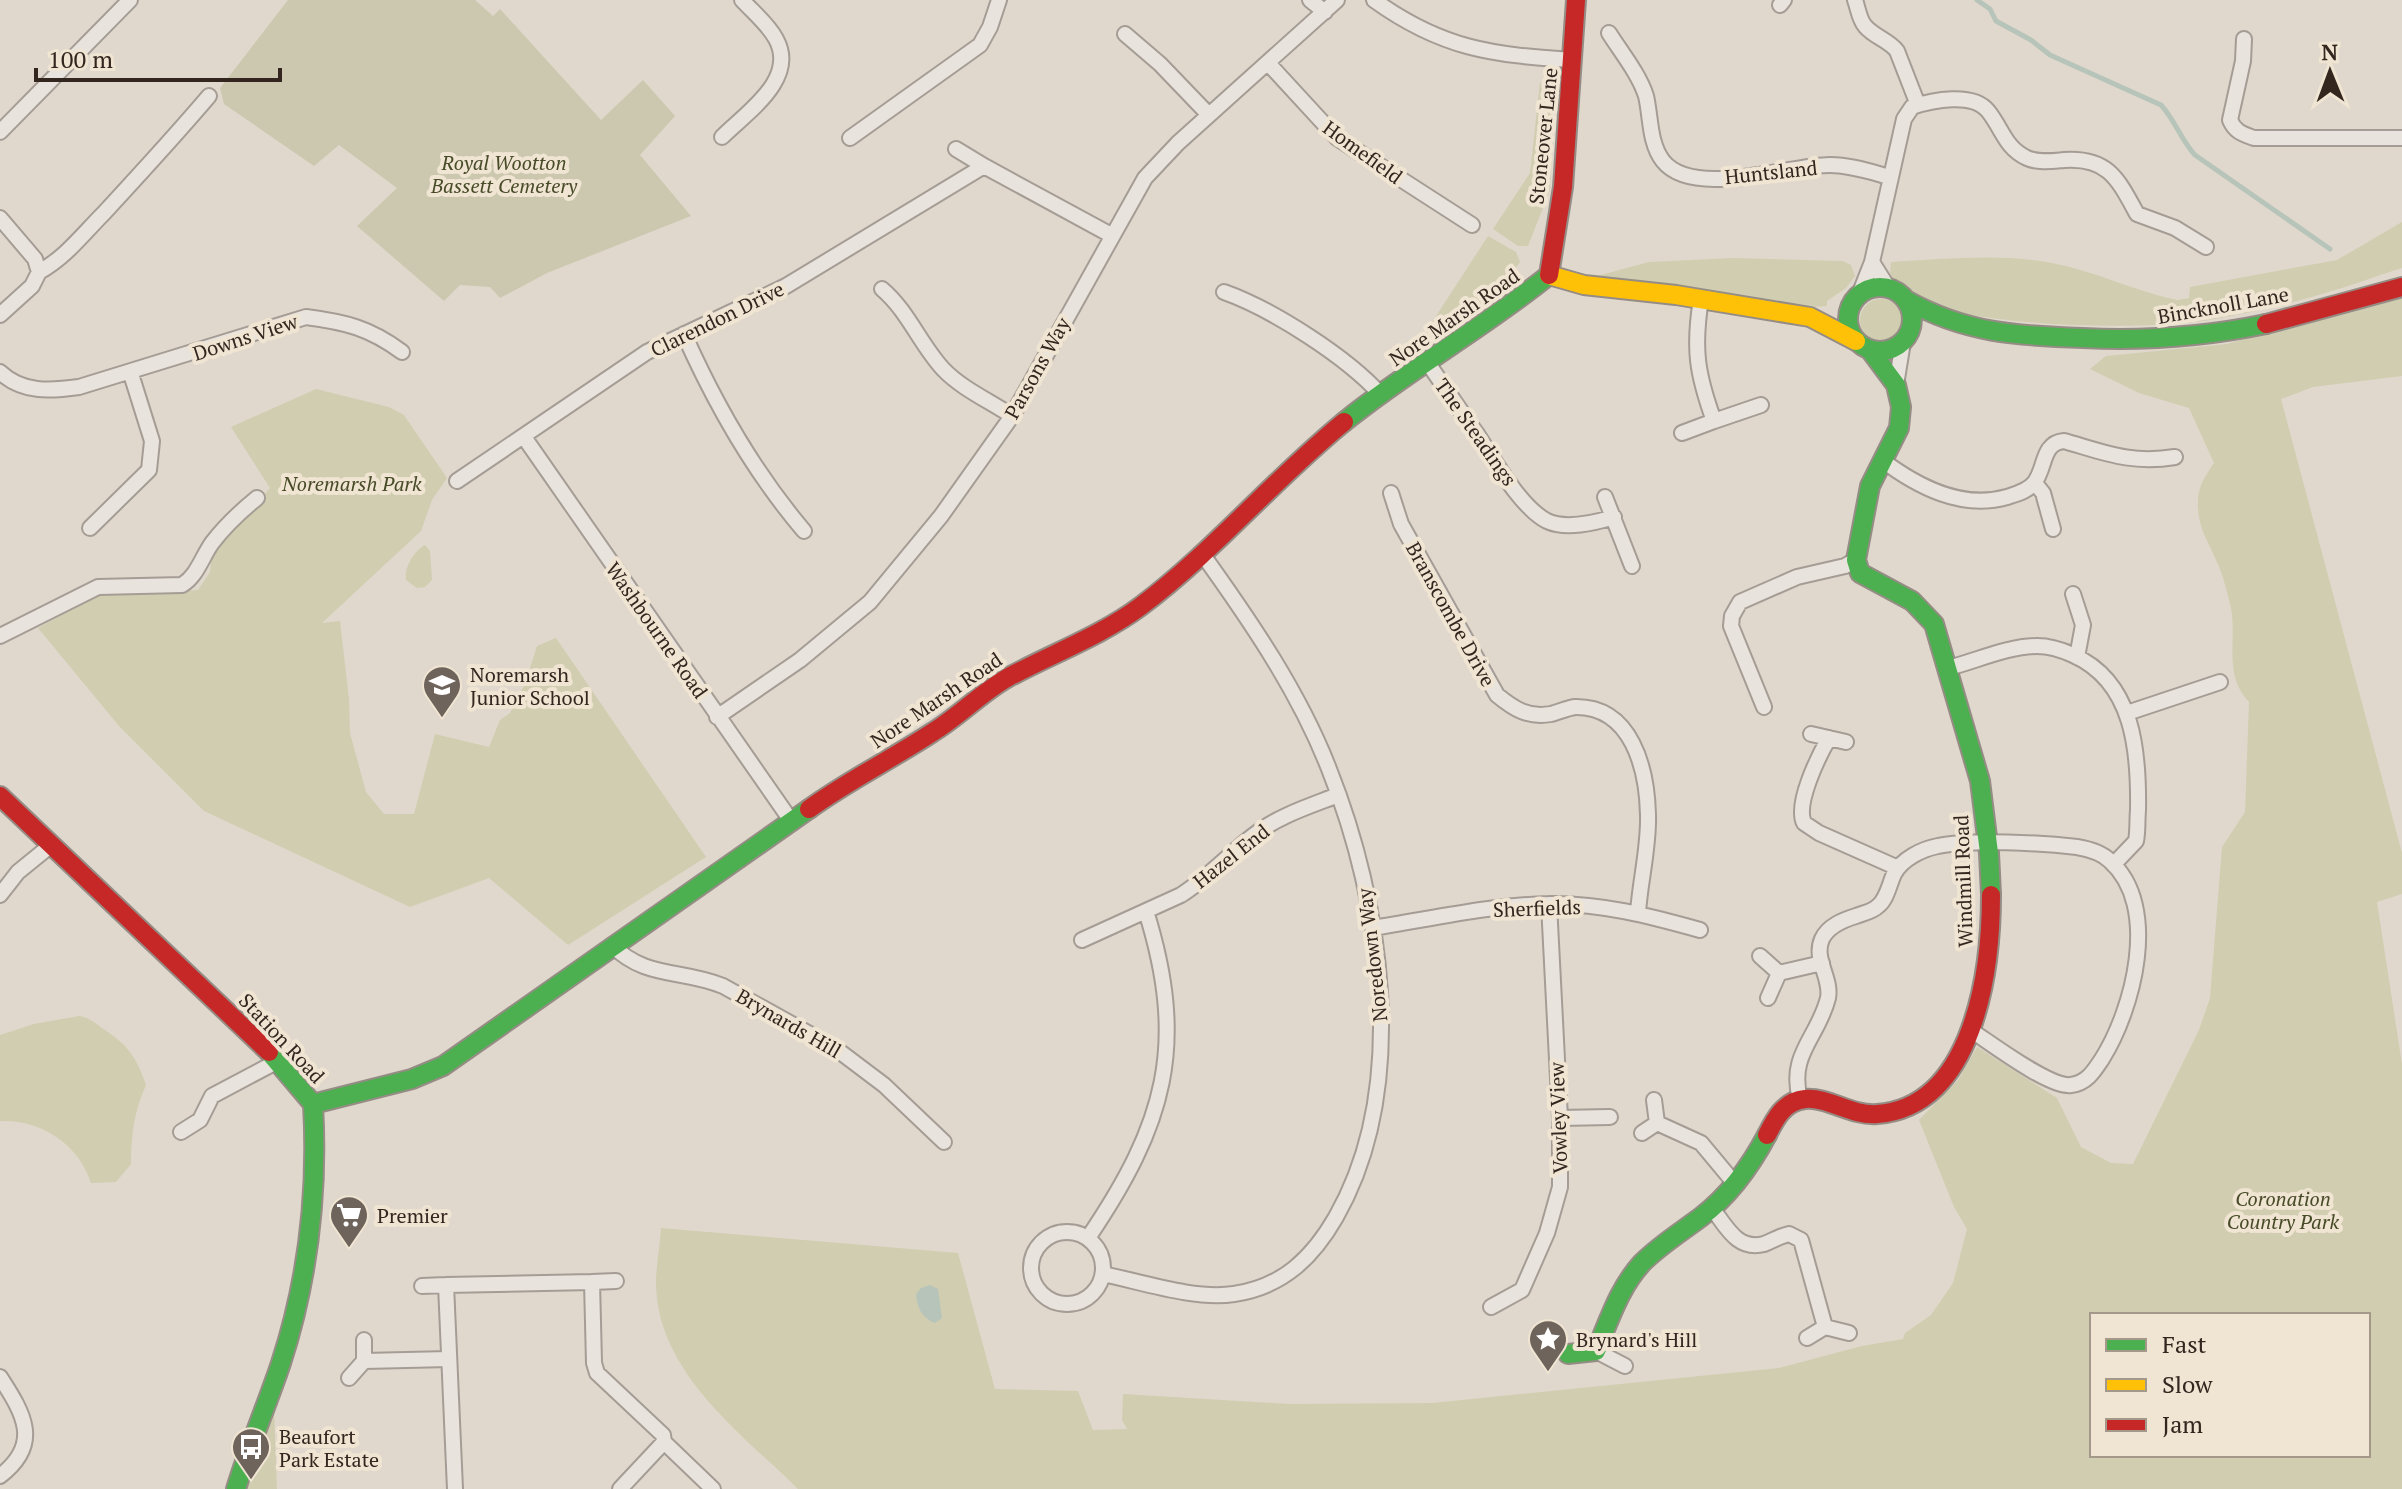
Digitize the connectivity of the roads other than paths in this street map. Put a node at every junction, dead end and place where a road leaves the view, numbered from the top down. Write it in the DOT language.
graph roads {
  1 [pos="130,0"];
  2 [pos="742,0"];
  3 [pos="999,0"];
  4 [pos="1310,0"];
  5 [pos="1337,0"];
  6 [pos="1374,0"];
  7 [pos="1576,0"];
  8 [pos="1855,0"];
  9 [pos="1325,12"];
  10 [pos="1609,33"];
  11 [pos="1125,34"];
  12 [pos="2244,39"];
  13 [pos="1573,60"];
  14 [pos="1268,63"];
  15 [pos="209,96"];
  16 [pos="1918,105"];
  17 [pos="1209,115"];
  18 [pos="0,132"];
  19 [pos="722,137"];
  20 [pos="850,138"];
  21 [pos="2402,138"];
  22 [pos="956,149"];
  23 [pos="984,166"];
  24 [pos="1890,177"];
  25 [pos="0,218"];
  26 [pos="1472,225"];
  27 [pos="1111,235"];
  28 [pos="2206,247"];
  29 [pos="1872,262"];
  30 [pos="39,272"];
  31 [pos="1549,275"];
  32 [pos="2402,287"];
  33 [pos="882,289"];
  34 [pos="1889,289"];
  35 [pos="1224,292"];
  36 [pos="1701,299"];
  37 [pos="1856,299"];
  38 [pos="1906,300"];
  39 [pos="0,315"];
  40 [pos="1810,317"];
  41 [pos="1953,325"];
  42 [pos="684,334"];
  43 [pos="1905,338"];
  44 [pos="1863,346"];
  45 [pos="402,352"];
  46 [pos="1427,362"];
  47 [pos="0,372"];
  48 [pos="131,374"];
  49 [pos="1896,385"];
  50 [pos="1381,395"];
  51 [pos="1761,405"];
  52 [pos="1012,416"];
  53 [pos="1714,421"];
  54 [pos="1682,433"];
  55 [pos="524,437"];
  56 [pos="2175,457"];
  57 [pos="1882,460"];
  58 [pos="457,481"];
  59 [pos="2035,483"];
  60 [pos="1391,493"];
  61 [pos="1605,497"];
  62 [pos="257,498"];
  63 [pos="1614,517"];
  64 [pos="90,528"];
  65 [pos="2053,529"];
  66 [pos="804,531"];
  67 [pos="1203,555"];
  68 [pos="1856,560"];
  69 [pos="1632,566"];
  70 [pos="2073,594"];
  71 [pos="0,636"];
  72 [pos="2077,657"];
  73 [pos="1948,668"];
  74 [pos="2220,682"];
  75 [pos="1764,707"];
  76 [pos="2127,713"];
  77 [pos="717,717"];
  78 [pos="1811,734"];
  79 [pos="1829,738"];
  80 [pos="1846,742"];
  81 [pos="1338,795"];
  82 [pos="0,796"];
  83 [pos="792,822"];
  84 [pos="1987,844"];
  85 [pos="50,846"];
  86 [pos="2114,864"];
  87 [pos="1898,868"];
  88 [pos="0,895"];
  89 [pos="1549,904"];
  90 [pos="1146,911"];
  91 [pos="1638,913"];
  92 [pos="1373,928"];
  93 [pos="1700,930"];
  94 [pos="1082,940"];
  95 [pos="612,945"];
  96 [pos="1760,956"];
  97 [pos="1822,963"];
  98 [pos="1779,973"];
  99 [pos="1768,998"];
  100 [pos="1972,1031"];
  101 [pos="276,1062"];
  102 [pos="1800,1099"];
  103 [pos="1654,1100"];
  104 [pos="313,1104"];
  105 [pos="1610,1117"];
  106 [pos="1560,1118"];
  107 [pos="1657,1123"];
  108 [pos="181,1132"];
  109 [pos="1642,1133"];
  110 [pos="944,1142"];
  111 [pos="1736,1185"];
  112 [pos="1712,1208"];
  113 [pos="1088,1238"];
  114 [pos="1103,1274"];
  115 [pos="616,1281"];
  116 [pos="592,1282"];
  117 [pos="446,1285"];
  118 [pos="422,1286"];
  119 [pos="1491,1307"];
  120 [pos="1825,1327"];
  121 [pos="1849,1333"];
  122 [pos="1807,1338"];
  123 [pos="364,1340"];
  124 [pos="1596,1351"];
  125 [pos="1568,1354"];
  126 [pos="449,1359"];
  127 [pos="364,1361"];
  128 [pos="1625,1366"];
  129 [pos="0,1377"];
  130 [pos="349,1378"];
  131 [pos="664,1442"];
  132 [pos="0,1476"];
  133 [pos="236,1489"];
  134 [pos="455,1489"];
  135 [pos="620,1489"];
  136 [pos="713,1489"];
  1 -- 18 [label="street"];
  2 -- 19 [label="street"];
  3 -- 20 [label="street"];
  4 -- 9 [label="street"];
  5 -- 9 [label="street, Parsons Way"];
  6 -- 13 [label="street"];
  7 -- 13 [label="street, Stoneover Lane"];
  8 -- 16 [label="street"];
  9 -- 14 [label="street, Parsons Way"];
  10 -- 24 [label="street, Huntsland"];
  11 -- 17 [label="street"];
  12 -- 21 [label="street"];
  13 -- 31 [label="street, Stoneover Lane"];
  14 -- 17 [label="street, Parsons Way"];
  14 -- 26 [label="street, Homefield"];
  15 -- 30 [label="street"];
  16 -- 24 [label="street"];
  16 -- 28 [label="street"];
  17 -- 27 [label="street, Parsons Way"];
  22 -- 23 [label="street"];
  23 -- 27 [label="street"];
  23 -- 42 [label="street, Clarendon Drive"];
  24 -- 29 [label="street"];
  25 -- 30 [label="street"];
  27 -- 52 [label="street, Parsons Way"];
  29 -- 34 [label="street"];
  29 -- 37 [label="street"];
  30 -- 39 [label="street"];
  31 -- 36 [label="street"];
  31 -- 46 [label="street, Nore Marsh Road"];
  32 -- 41 [label="street, Bincknoll Lane"];
  33 -- 52 [label="street"];
  34 -- 37 [label="street"];
  34 -- 38 [label="street"];
  35 -- 50 [label="street"];
  36 -- 40 [label="street"];
  36 -- 53 [label="street"];
  37 -- 40 [label="street"];
  37 -- 44 [label="street"];
  38 -- 41 [label="street, Bincknoll Lane"];
  38 -- 43 [label="street"];
  40 -- 44 [label="street"];
  41 -- 43 [label="street, Bincknoll Lane"];
  42 -- 55 [label="street, Clarendon Drive"];
  42 -- 66 [label="street"];
  43 -- 44 [label="street"];
  43 -- 49 [label="street"];
  44 -- 49 [label="street"];
  45 -- 48 [label="street, Downs View"];
  46 -- 50 [label="street, Nore Marsh Road"];
  46 -- 63 [label="street, The Steadings"];
  47 -- 48 [label="street, Downs View"];
  48 -- 64 [label="street"];
  49 -- 57 [label="street"];
  50 -- 67 [label="street, Nore Marsh Road"];
  51 -- 53 [label="street"];
  52 -- 77 [label="street, Parsons Way"];
  53 -- 54 [label="street"];
  55 -- 58 [label="street, Clarendon Drive"];
  55 -- 77 [label="street, Washbourne Road"];
  56 -- 59 [label="street"];
  57 -- 59 [label="street"];
  57 -- 68 [label="street"];
  59 -- 65 [label="street"];
  60 -- 91 [label="street, Branscombe Drive"];
  61 -- 63 [label="street"];
  62 -- 71 [label="street"];
  63 -- 69 [label="street"];
  67 -- 81 [label="street, Noredown Way"];
  67 -- 83 [label="street, Nore Marsh Road"];
  68 -- 73 [label="street, Windmill Road"];
  68 -- 75 [label="street"];
  70 -- 72 [label="street"];
  72 -- 73 [label="street"];
  72 -- 76 [label="street"];
  73 -- 84 [label="street, Windmill Road"];
  74 -- 76 [label="street"];
  76 -- 86 [label="street"];
  77 -- 83 [label="street, Washbourne Road"];
  78 -- 79 [label="street"];
  79 -- 80 [label="street"];
  79 -- 87 [label="street"];
  81 -- 90 [label="street, Hazel End"];
  81 -- 92 [label="street, Noredown Way"];
  82 -- 85 [label="street, Station Road"];
  83 -- 95 [label="street, Nore Marsh Road"];
  84 -- 86 [label="street"];
  84 -- 87 [label="street"];
  84 -- 100 [label="street, Windmill Road"];
  85 -- 88 [label="street"];
  85 -- 101 [label="street, Station Road"];
  86 -- 100 [label="street"];
  87 -- 97 [label="street"];
  89 -- 91 [label="street, Sherfields"];
  89 -- 92 [label="street, Sherfields"];
  89 -- 106 [label="street, Vowley View"];
  90 -- 94 [label="street, Hazel End"];
  90 -- 113 [label="street"];
  91 -- 93 [label="street, Sherfields"];
  92 -- 114 [label="street, Noredown Way"];
  95 -- 104 [label="street, Nore Marsh Road"];
  95 -- 110 [label="street, Brynards Hill"];
  96 -- 98 [label="street"];
  97 -- 98 [label="street"];
  97 -- 102 [label="street"];
  98 -- 99 [label="street"];
  100 -- 102 [label="street, Windmill Road"];
  101 -- 104 [label="street, Station Road"];
  101 -- 108 [label="street"];
  102 -- 111 [label="street"];
  103 -- 107 [label="street"];
  104 -- 133 [label="street, Station Road"];
  105 -- 106 [label="street"];
  106 -- 119 [label="street, Vowley View"];
  107 -- 109 [label="street"];
  107 -- 111 [label="street"];
  111 -- 112 [label="street"];
  112 -- 120 [label="street"];
  112 -- 124 [label="street"];
  113 -- 114 [label="street"];
  113 -- 114 [label="street"];
  115 -- 116 [label="street"];
  116 -- 117 [label="street"];
  116 -- 131 [label="street"];
  117 -- 118 [label="street"];
  117 -- 126 [label="street"];
  120 -- 121 [label="street"];
  120 -- 122 [label="street"];
  123 -- 127 [label="street"];
  124 -- 125 [label="street"];
  124 -- 128 [label="street"];
  126 -- 127 [label="street"];
  126 -- 134 [label="street"];
  127 -- 130 [label="street"];
  129 -- 132 [label="street"];
  131 -- 135 [label="street"];
  131 -- 136 [label="street"];
}
